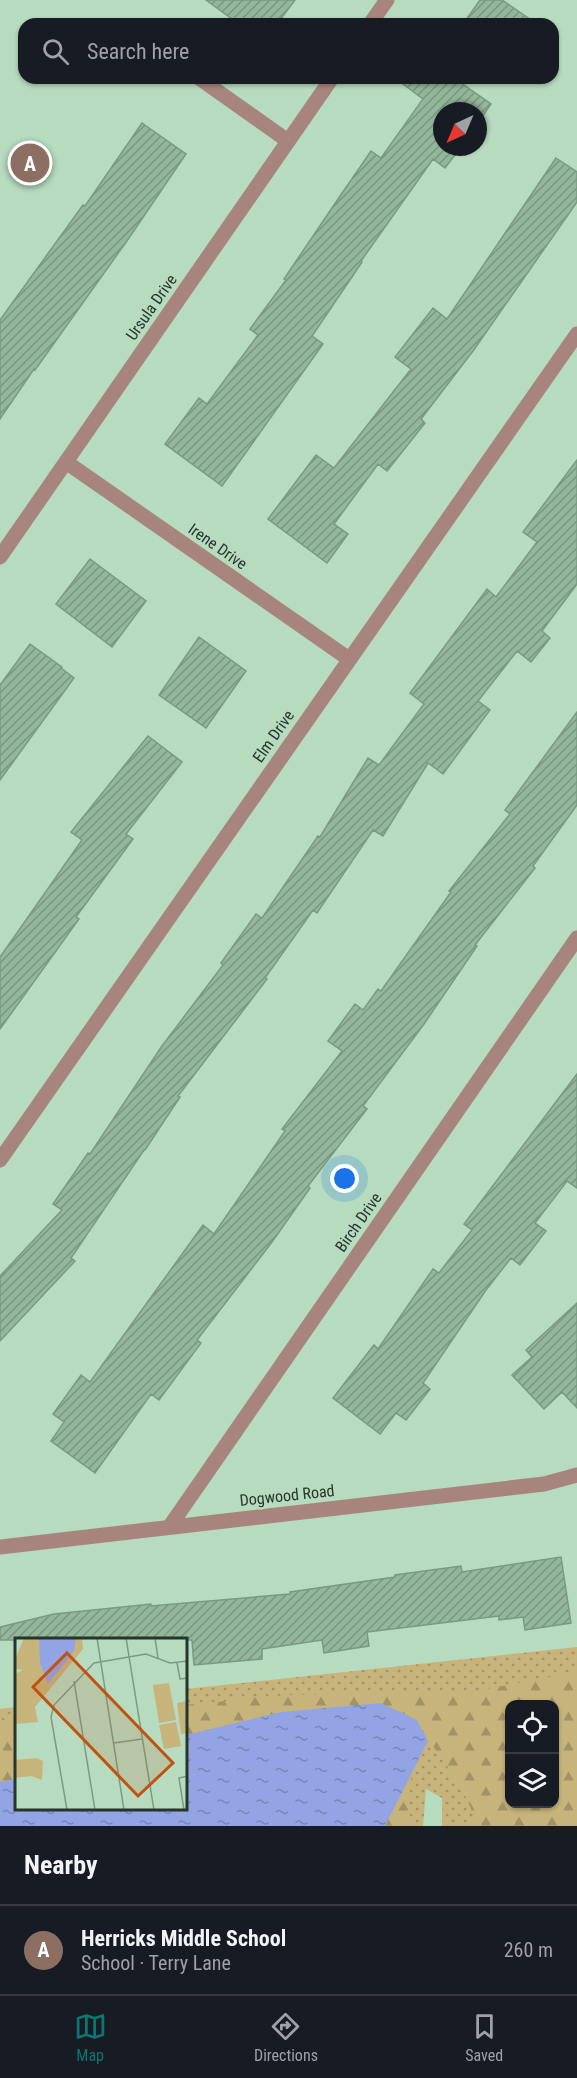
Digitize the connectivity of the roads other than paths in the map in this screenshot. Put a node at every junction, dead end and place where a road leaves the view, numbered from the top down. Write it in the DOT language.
graph roads {
  1 [pos="387,0"];
  2 [pos="374,18"];
  3 [pos="207,84"];
  4 [pos="328,84"];
  5 [pos="288,141"];
  6 [pos="577,334"];
  7 [pos="66,462"];
  8 [pos="0,557"];
  9 [pos="349,659"];
  10 [pos="577,938"];
  11 [pos="0,1160"];
  12 [pos="577,1475"];
  13 [pos="170,1526"];
  14 [pos="0,1547"];
  1 -- 2 [label="street"];
  3 -- 5 [label="street"];
  4 -- 5 [label="street, Ursula Drive"];
  5 -- 7 [label="street, Ursula Drive"];
  6 -- 9 [label="street, Elm Drive"];
  7 -- 8 [label="street, Ursula Drive"];
  7 -- 9 [label="street, Irene Drive"];
  9 -- 11 [label="street, Elm Drive"];
  10 -- 13 [label="street, Birch Drive"];
  12 -- 13 [label="street, Dogwood Road"];
  13 -- 14 [label="street, Dogwood Road"];
}
